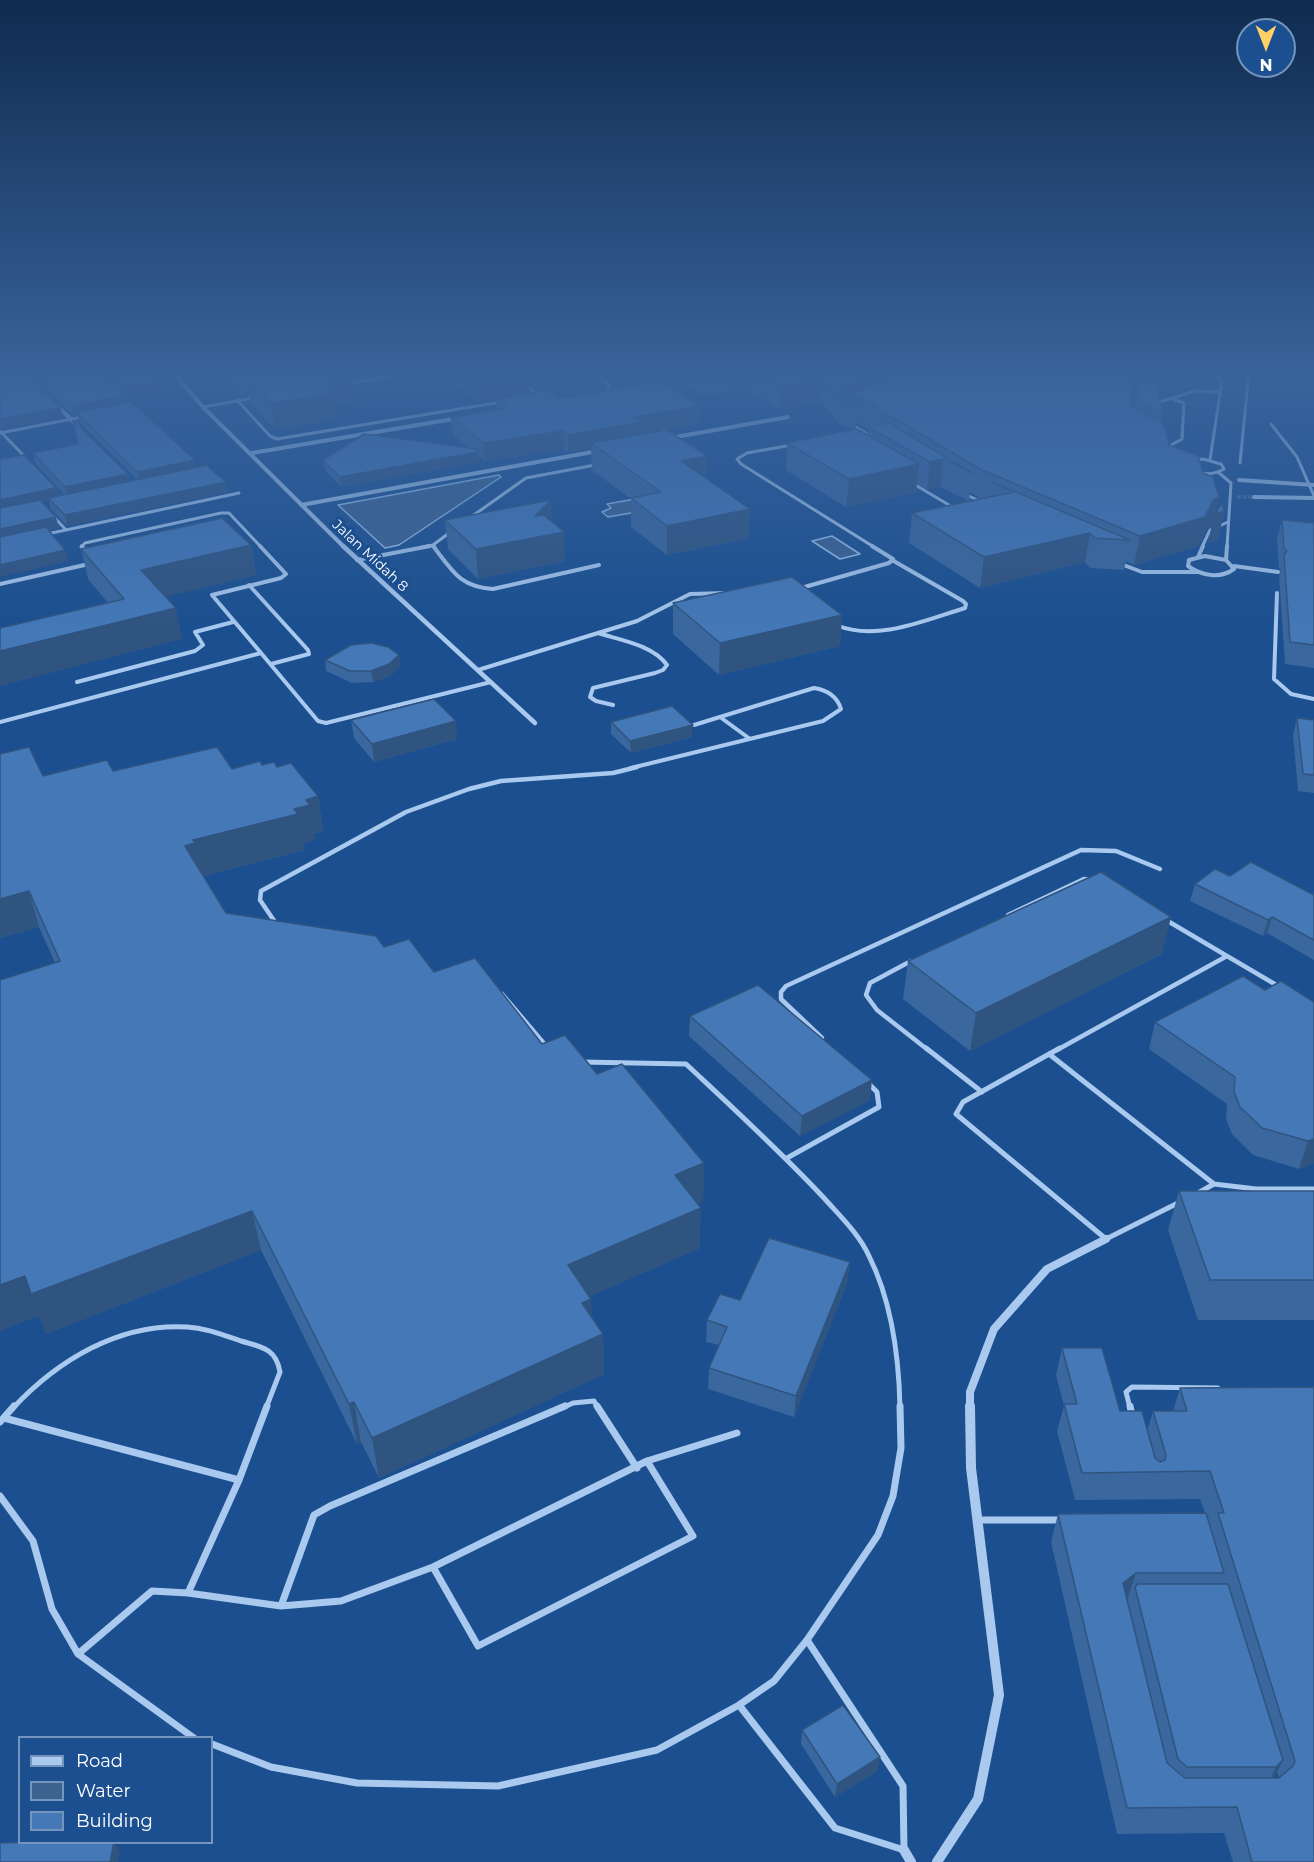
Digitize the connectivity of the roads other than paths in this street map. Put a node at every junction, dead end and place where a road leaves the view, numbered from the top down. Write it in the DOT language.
graph roads {
  1 [pos="258,459"];
  2 [pos="553,459"];
  3 [pos="737,459"];
  4 [pos="1240,459"];
  5 [pos="1297,459"];
  6 [pos="1190,460"];
  7 [pos="1210,460"];
  8 [pos="1240,463"];
  9 [pos="604,464"];
  10 [pos="1218,472"];
  11 [pos="905,479"];
  12 [pos="1239,480"];
  13 [pos="1313,485"];
  14 [pos="961,491"];
  15 [pos="239,493"];
  16 [pos="1254,497"];
  17 [pos="1314,497"];
  18 [pos="986,504"];
  19 [pos="302,505"];
  20 [pos="960,513"];
  21 [pos="51,514"];
  22 [pos="468,519"];
  23 [pos="1228,522"];
  24 [pos="243,527"];
  25 [pos="66,530"];
  26 [pos="231,530"];
  27 [pos="451,532"];
  28 [pos="44,535"];
  29 [pos="433,545"];
  30 [pos="1198,557"];
  31 [pos="357,560"];
  32 [pos="892,560"];
  33 [pos="1112,560"];
  34 [pos="1226,561"];
  35 [pos="598,565"];
  36 [pos="1234,566"];
  37 [pos="1197,572"];
  38 [pos="1278,572"];
  39 [pos="0,584"];
  40 [pos="249,585"];
  41 [pos="800,588"];
  42 [pos="733,593"];
  43 [pos="1277,593"];
  44 [pos="832,621"];
  45 [pos="232,622"];
  46 [pos="598,633"];
  47 [pos="261,653"];
  48 [pos="271,664"];
  49 [pos="478,670"];
  50 [pos="77,682"];
  51 [pos="491,682"];
  52 [pos="1314,699"];
  53 [pos="613,705"];
  54 [pos="720,717"];
  55 [pos="0,722"];
  56 [pos="535,723"];
  57 [pos="694,726"];
  58 [pos="750,739"];
  59 [pos="1160,869"];
  60 [pos="1098,880"];
  61 [pos="1158,915"];
  62 [pos="1000,919"];
  63 [pos="284,935"];
  64 [pos="1227,956"];
  65 [pos="916,959"];
  66 [pos="497,988"];
  67 [pos="1285,990"];
  68 [pos="829,1045"];
  69 [pos="550,1050"];
  70 [pos="1049,1054"];
  71 [pos="570,1062"];
  72 [pos="861,1076"];
  73 [pos="982,1092"];
  74 [pos="787,1158"];
  75 [pos="1214,1184"];
  76 [pos="1314,1189"];
  77 [pos="1195,1194"];
  78 [pos="1185,1199"];
  79 [pos="1106,1239"];
  80 [pos="1223,1388"];
  81 [pos="2,1420"];
  82 [pos="1134,1422"];
  83 [pos="737,1433"];
  84 [pos="647,1461"];
  85 [pos="637,1468"];
  86 [pos="239,1480"];
  87 [pos="0,1496"];
  88 [pos="976,1520"];
  89 [pos="1072,1520"];
  90 [pos="433,1567"];
  91 [pos="188,1593"];
  92 [pos="281,1606"];
  93 [pos="807,1640"];
  94 [pos="78,1654"];
  95 [pos="739,1705"];
  96 [pos="193,1736"];
  97 [pos="213,1744"];
  98 [pos="904,1850"];
  99 [pos="911,1862"];
  100 [pos="937,1862"];
  1 -- 19 [label="street, Jalan Midah 8"];
  2 -- 19 [label="street"];
  3 -- 32 [label="lane"];
  4 -- 8 [label="lane"];
  5 -- 13 [label="lane"];
  6 -- 7 [label="lane"];
  6 -- 10 [label="lane"];
  7 -- 10 [label="lane"];
  9 -- 22 [label="lane"];
  10 -- 23 [label="lane"];
  11 -- 20 [label="lane"];
  12 -- 13 [label="street"];
  13 -- 17 [label="lane"];
  14 -- 18 [label="lane"];
  15 -- 25 [label="lane"];
  16 -- 17 [label="street"];
  19 -- 31 [label="street, Jalan Midah 8"];
  21 -- 25 [label="lane"];
  23 -- 30 [label="lane"];
  23 -- 34 [label="lane"];
  24 -- 26 [label="lane"];
  24 -- 39 [label="lane"];
  24 -- 40 [label="lane"];
  25 -- 28 [label="lane"];
  27 -- 29 [label="lane"];
  29 -- 31 [label="lane"];
  29 -- 35 [label="lane"];
  30 -- 34 [label="lane"];
  30 -- 37 [label="lane"];
  31 -- 49 [label="street, Jalan Midah 8"];
  32 -- 41 [label="lane"];
  32 -- 44 [label="lane"];
  33 -- 37 [label="lane"];
  34 -- 36 [label="lane"];
  36 -- 37 [label="lane"];
  36 -- 38 [label="lane"];
  40 -- 45 [label="lane"];
  40 -- 48 [label="lane"];
  42 -- 46 [label="lane"];
  43 -- 52 [label="lane"];
  45 -- 47 [label="lane"];
  45 -- 50 [label="lane"];
  46 -- 49 [label="lane"];
  46 -- 53 [label="lane"];
  47 -- 48 [label="lane"];
  47 -- 55 [label="lane"];
  48 -- 51 [label="lane"];
  49 -- 51 [label="street, Jalan Midah 8"];
  51 -- 56 [label="street, Jalan Midah 8"];
  54 -- 57 [label="lane"];
  54 -- 58 [label="lane"];
  54 -- 58 [label="lane"];
  58 -- 63 [label="lane"];
  59 -- 68 [label="lane"];
  60 -- 62 [label="lane"];
  61 -- 64 [label="lane"];
  64 -- 67 [label="lane"];
  64 -- 70 [label="lane"];
  65 -- 73 [label="lane"];
  66 -- 69 [label="lane"];
  70 -- 73 [label="lane"];
  70 -- 75 [label="lane"];
  71 -- 74 [label="lane"];
  72 -- 74 [label="lane"];
  73 -- 79 [label="lane"];
  74 -- 93 [label="lane"];
  75 -- 76 [label="lane"];
  75 -- 77 [label="lane"];
  78 -- 79 [label="lane"];
  79 -- 88 [label="street"];
  80 -- 82 [label="lane"];
  81 -- 86 [label="lane"];
  81 -- 86 [label="lane"];
  83 -- 84 [label="lane"];
  84 -- 85 [label="lane"];
  84 -- 90 [label="lane"];
  85 -- 90 [label="lane"];
  85 -- 92 [label="lane"];
  86 -- 91 [label="lane"];
  87 -- 94 [label="lane"];
  88 -- 89 [label="lane"];
  88 -- 100 [label="street"];
  90 -- 92 [label="lane"];
  91 -- 92 [label="lane"];
  91 -- 94 [label="lane"];
  93 -- 95 [label="lane"];
  93 -- 98 [label="lane"];
  94 -- 96 [label="lane"];
  95 -- 97 [label="lane"];
  95 -- 98 [label="lane"];
  98 -- 99 [label="street"];
}
